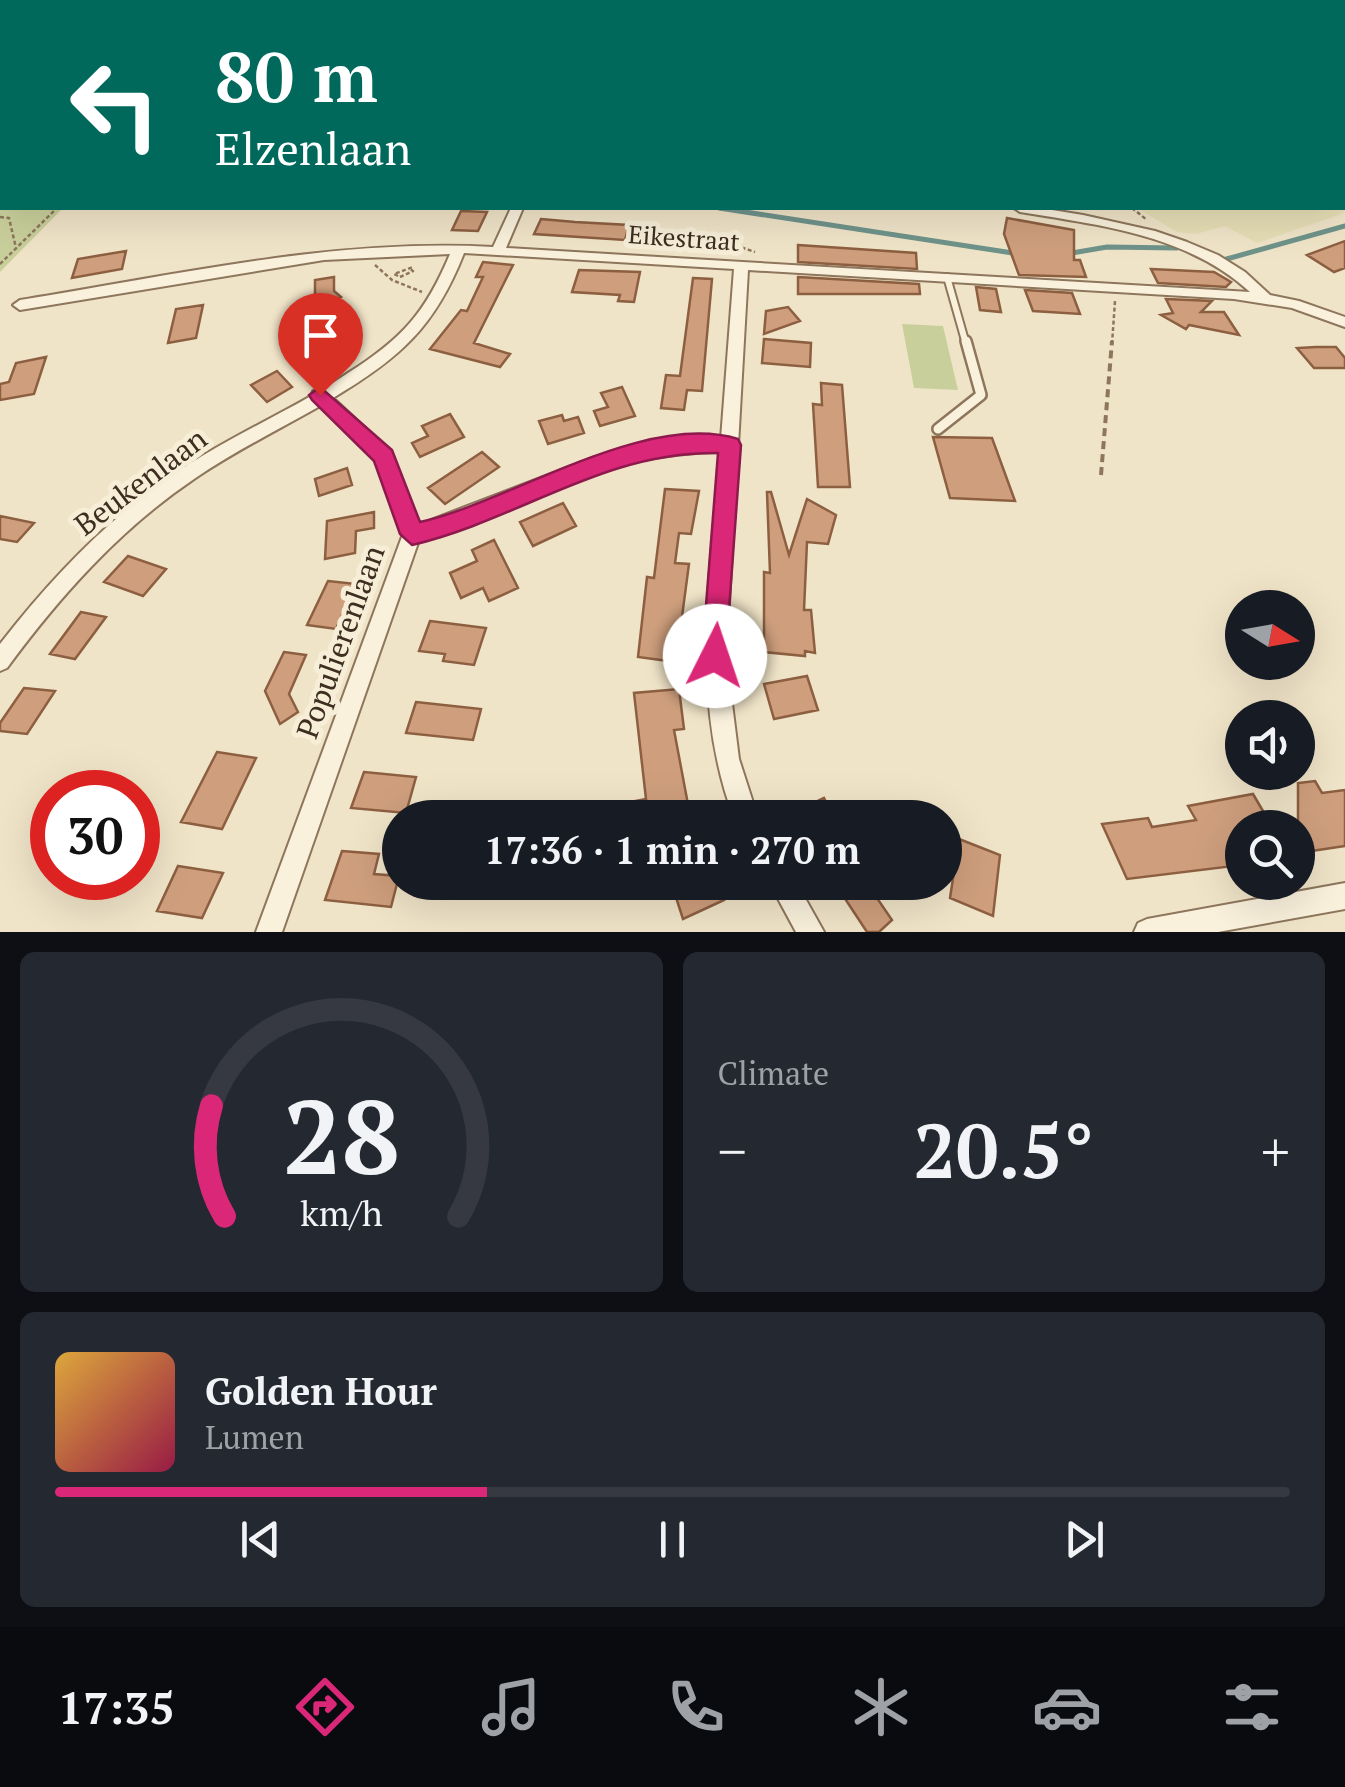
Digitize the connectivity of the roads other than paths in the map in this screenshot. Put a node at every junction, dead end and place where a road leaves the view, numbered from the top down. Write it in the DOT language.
graph roads {
  1 [pos="515,210"];
  2 [pos="1031,210"];
  3 [pos="459,248"];
  4 [pos="499,249"];
  5 [pos="741,264"];
  6 [pos="947,277"];
  7 [pos="1264,297"];
  8 [pos="20,305"];
  9 [pos="1345,322"];
  10 [pos="320,395"];
  11 [pos="938,429"];
  12 [pos="730,445"];
  13 [pos="412,534"];
  14 [pos="0,661"];
  15 [pos="738,800"];
  16 [pos="1345,896"];
  17 [pos="791,900"];
  18 [pos="269,932"];
  19 [pos="811,932"];
  20 [pos="1147,932"];
  1 -- 4 [label="street"];
  2 -- 7 [label="street"];
  3 -- 4 [label="street, Eikestraat"];
  3 -- 8 [label="street, Eikestraat"];
  3 -- 10 [label="street, Beukenlaan"];
  4 -- 5 [label="street, Eikestraat"];
  5 -- 6 [label="street, Eikestraat"];
  5 -- 12 [label="street"];
  6 -- 7 [label="street, Eikestraat"];
  6 -- 11 [label="lane"];
  7 -- 9 [label="street, Eikestraat"];
  10 -- 13 [label="street, Populierenlaan"];
  10 -- 14 [label="street, Beukenlaan"];
  12 -- 13 [label="street"];
  12 -- 15 [label="street"];
  13 -- 18 [label="street, Populierenlaan"];
  16 -- 20 [label="street"];
  17 -- 19 [label="street"];
}
